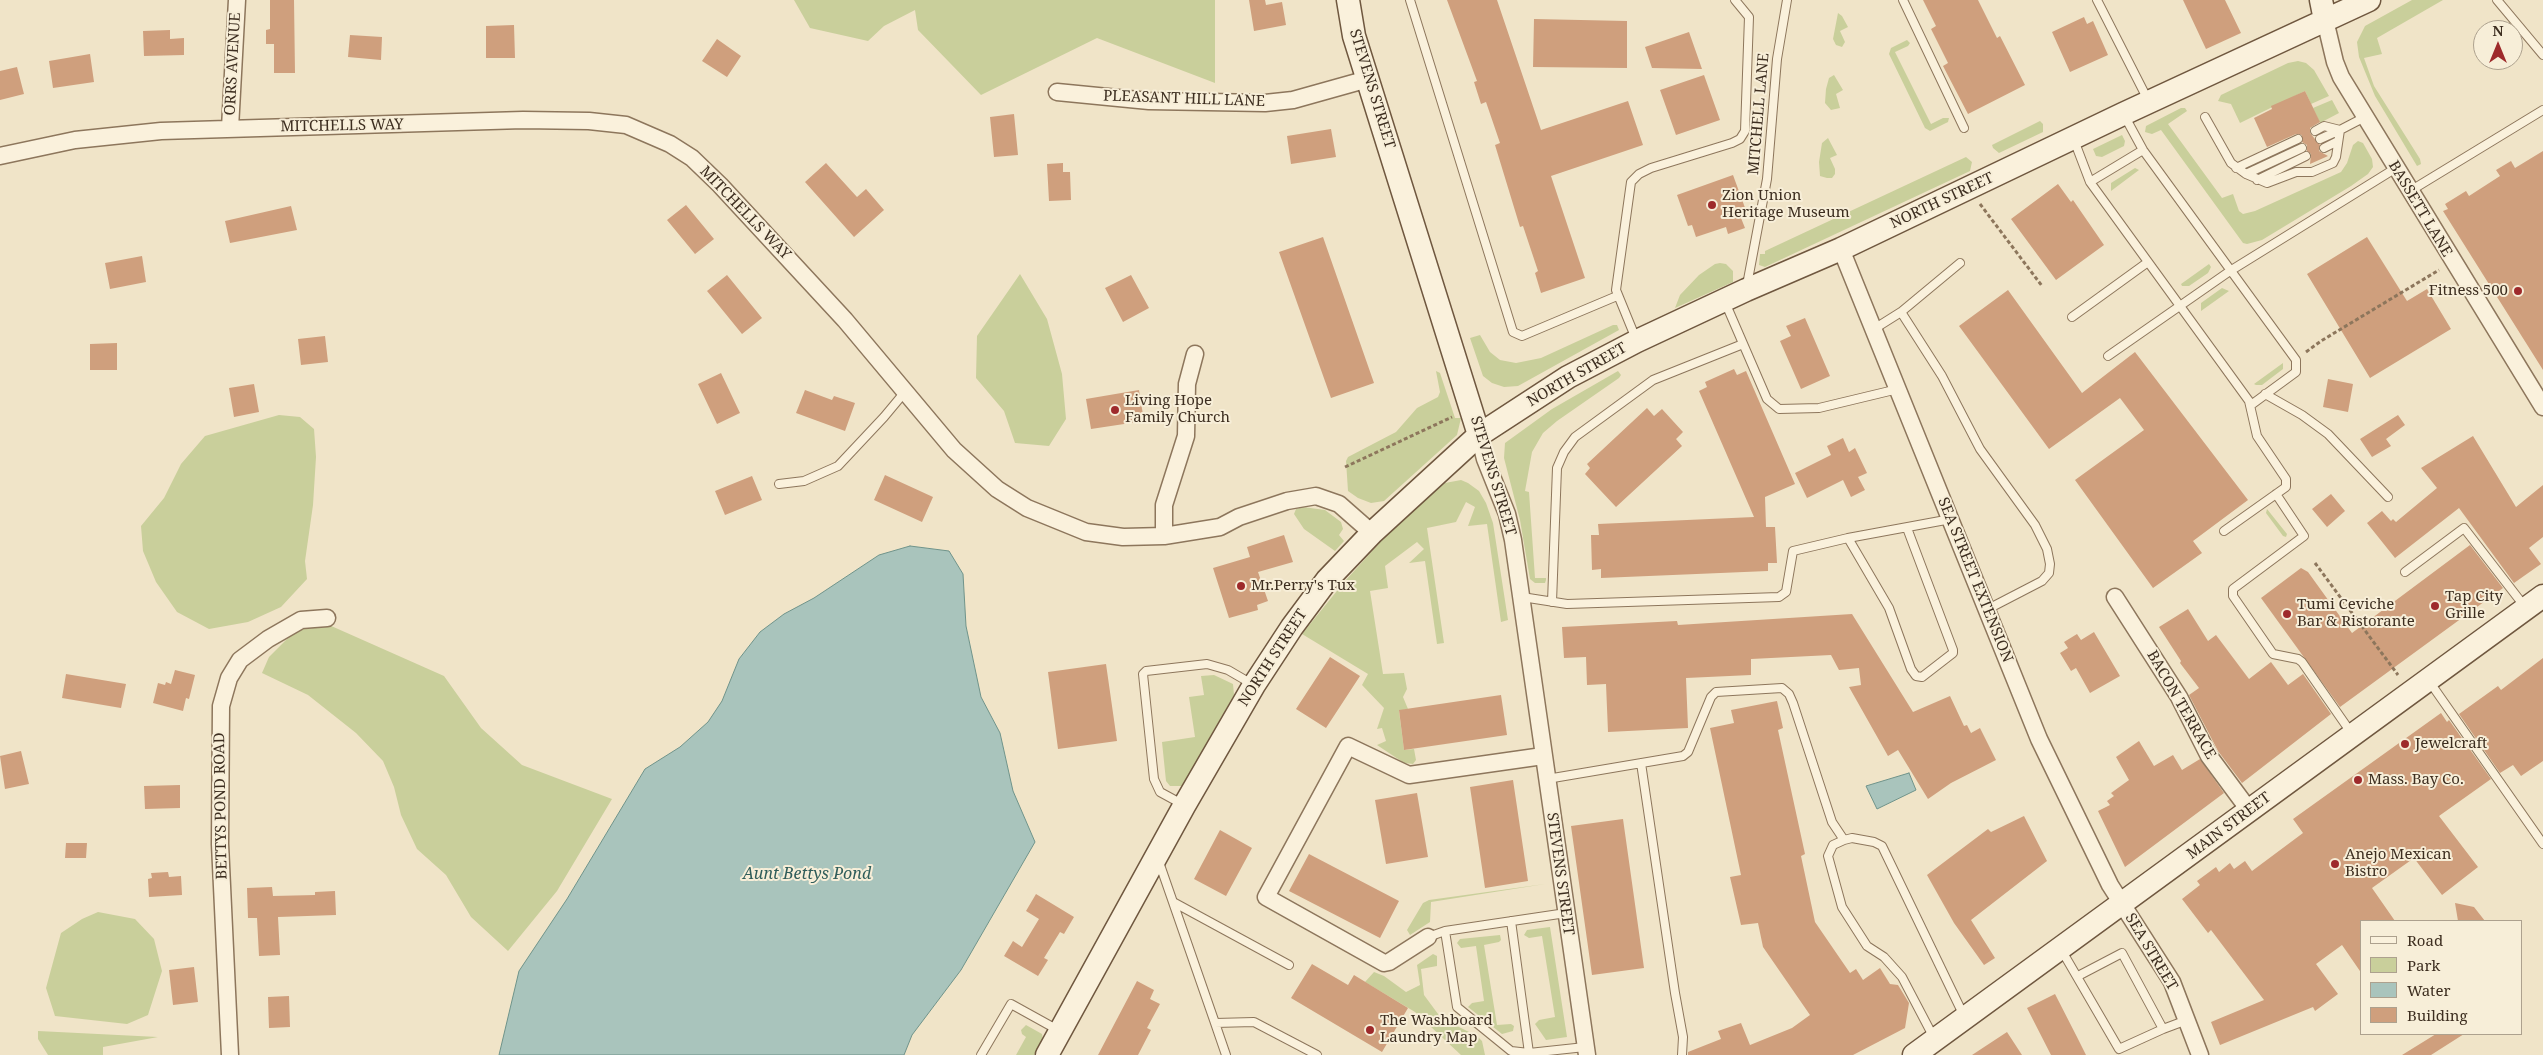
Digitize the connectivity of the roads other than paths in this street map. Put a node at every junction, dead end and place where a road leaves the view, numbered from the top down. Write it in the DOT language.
graph roads {
  1 [pos="237,0"];
  2 [pos="1348,0"];
  3 [pos="1410,0"];
  4 [pos="1736,0"];
  5 [pos="1787,0"];
  6 [pos="1903,0"];
  7 [pos="2097,0"];
  8 [pos="2369,0"];
  9 [pos="2497,0"];
  10 [pos="2323,10"];
  11 [pos="2543,55"];
  12 [pos="1368,79"];
  13 [pos="1057,92"];
  14 [pos="2149,102"];
  15 [pos="2543,110"];
  16 [pos="2124,114"];
  17 [pos="2205,117"];
  18 [pos="2365,117"];
  19 [pos="230,128"];
  20 [pos="1964,128"];
  21 [pos="2340,130"];
  22 [pos="2315,131"];
  23 [pos="2074,139"];
  24 [pos="2298,139"];
  25 [pos="2320,139"];
  26 [pos="2338,141"];
  27 [pos="2302,148"];
  28 [pos="2324,148"];
  29 [pos="2143,150"];
  30 [pos="0,156"];
  31 [pos="2306,156"];
  32 [pos="2236,168"];
  33 [pos="2396,168"];
  34 [pos="2246,174"];
  35 [pos="2257,180"];
  36 [pos="2090,182"];
  37 [pos="2410,191"];
  38 [pos="1841,249"];
  39 [pos="2148,262"];
  40 [pos="1960,263"];
  41 [pos="2230,271"];
  42 [pos="1746,290"];
  43 [pos="1617,296"];
  44 [pos="1724,300"];
  45 [pos="2180,306"];
  46 [pos="1901,312"];
  47 [pos="2072,317"];
  48 [pos="1874,329"];
  49 [pos="1637,341"];
  50 [pos="1743,344"];
  51 [pos="1195,354"];
  52 [pos="2108,356"];
  53 [pos="1898,389"];
  54 [pos="904,393"];
  55 [pos="2265,394"];
  56 [pos="2251,405"];
  57 [pos="2543,407"];
  58 [pos="1479,435"];
  59 [pos="778,484"];
  60 [pos="2276,494"];
  61 [pos="2388,496"];
  62 [pos="1951,519"];
  63 [pos="1907,528"];
  64 [pos="2224,531"];
  65 [pos="1372,533"];
  66 [pos="1164,536"];
  67 [pos="1848,538"];
  68 [pos="2405,572"];
  69 [pos="1522,597"];
  70 [pos="2115,597"];
  71 [pos="1552,602"];
  72 [pos="2534,603"];
  73 [pos="1986,610"];
  74 [pos="327,618"];
  75 [pos="2429,681"];
  76 [pos="1254,685"];
  77 [pos="2353,736"];
  78 [pos="1543,756"];
  79 [pos="1641,764"];
  80 [pos="1547,779"];
  81 [pos="1184,806"];
  82 [pos="2249,810"];
  83 [pos="1844,840"];
  84 [pos="2543,844"];
  85 [pos="1157,857"];
  86 [pos="1172,902"];
  87 [pos="2123,905"];
  88 [pos="1566,913"];
  89 [pos="1511,921"];
  90 [pos="1445,931"];
  91 [pos="1428,937"];
  92 [pos="2061,949"];
  93 [pos="1289,965"];
  94 [pos="2078,976"];
  95 [pos="1965,1018"];
  96 [pos="2187,1020"];
  97 [pos="1215,1023"];
  98 [pos="2163,1029"];
  99 [pos="1060,1032"];
  100 [pos="1936,1040"];
  101 [pos="1586,1051"];
  102 [pos="1529,1053"];
  103 [pos="1682,1053"];
  104 [pos="230,1055"];
  105 [pos="982,1055"];
  106 [pos="1048,1055"];
  107 [pos="1226,1055"];
  108 [pos="1317,1055"];
  109 [pos="1914,1055"];
  110 [pos="2200,1055"];
  1 -- 19 [label="street, ORRS AVENUE"];
  2 -- 12 [label="street, STEVENS STREET"];
  3 -- 43 [label="lane"];
  4 -- 43 [label="lane"];
  5 -- 42 [label="lane, MITCHELL LANE"];
  6 -- 20 [label="lane"];
  7 -- 14 [label="lane"];
  8 -- 10 [label="street, NORTH STREET"];
  9 -- 11 [label="lane"];
  10 -- 14 [label="street, NORTH STREET"];
  10 -- 18 [label="street, BASSETT LANE"];
  12 -- 13 [label="street, PLEASANT HILL LANE"];
  12 -- 58 [label="street, STEVENS STREET"];
  14 -- 16 [label="street, NORTH STREET"];
  15 -- 37 [label="lane"];
  16 -- 23 [label="street, NORTH STREET"];
  16 -- 29 [label="lane"];
  17 -- 32 [label="lane"];
  18 -- 21 [label="lane"];
  18 -- 33 [label="street, BASSETT LANE"];
  19 -- 30 [label="street, MITCHELLS WAY"];
  19 -- 54 [label="street, MITCHELLS WAY"];
  21 -- 22 [label="lane"];
  21 -- 25 [label="lane"];
  21 -- 26 [label="lane"];
  23 -- 36 [label="lane"];
  23 -- 38 [label="street, NORTH STREET"];
  24 -- 32 [label="lane"];
  26 -- 28 [label="lane"];
  26 -- 35 [label="lane"];
  27 -- 34 [label="lane"];
  29 -- 36 [label="lane"];
  29 -- 41 [label="lane"];
  31 -- 35 [label="lane"];
  32 -- 34 [label="lane"];
  33 -- 37 [label="street, BASSETT LANE"];
  33 -- 41 [label="lane"];
  34 -- 35 [label="lane"];
  36 -- 39 [label="lane"];
  37 -- 57 [label="street, BASSETT LANE"];
  38 -- 42 [label="street, NORTH STREET"];
  38 -- 48 [label="street, SEA STREET EXTENSION"];
  39 -- 45 [label="lane"];
  39 -- 47 [label="lane"];
  40 -- 46 [label="lane"];
  41 -- 45 [label="lane"];
  41 -- 55 [label="lane"];
  42 -- 44 [label="street, NORTH STREET"];
  43 -- 49 [label="lane"];
  44 -- 49 [label="street, NORTH STREET"];
  44 -- 50 [label="lane"];
  45 -- 52 [label="lane"];
  45 -- 56 [label="lane"];
  46 -- 48 [label="lane"];
  46 -- 73 [label="lane"];
  48 -- 53 [label="street, SEA STREET EXTENSION"];
  49 -- 58 [label="street, NORTH STREET"];
  50 -- 53 [label="lane"];
  50 -- 71 [label="lane"];
  51 -- 66 [label="street"];
  53 -- 62 [label="street, SEA STREET EXTENSION"];
  54 -- 59 [label="lane"];
  54 -- 66 [label="street, MITCHELLS WAY"];
  55 -- 56 [label="lane"];
  55 -- 61 [label="lane"];
  56 -- 60 [label="lane"];
  58 -- 65 [label="street, NORTH STREET"];
  58 -- 69 [label="street, STEVENS STREET"];
  60 -- 64 [label="lane"];
  60 -- 77 [label="lane"];
  62 -- 63 [label="lane"];
  62 -- 73 [label="street, SEA STREET EXTENSION"];
  63 -- 67 [label="lane"];
  63 -- 67 [label="lane"];
  65 -- 66 [label="street, MITCHELLS WAY"];
  65 -- 76 [label="street, NORTH STREET"];
  67 -- 71 [label="lane"];
  68 -- 72 [label="lane"];
  69 -- 71 [label="lane"];
  69 -- 78 [label="street, STEVENS STREET"];
  70 -- 82 [label="street, BACON TERRACE"];
  72 -- 75 [label="street, MAIN STREET"];
  73 -- 87 [label="street, SEA STREET EXTENSION"];
  74 -- 104 [label="street, BETTYS POND ROAD"];
  75 -- 77 [label="street, MAIN STREET"];
  75 -- 84 [label="lane"];
  76 -- 81 [label="street, NORTH STREET"];
  76 -- 81 [label="lane"];
  77 -- 82 [label="street, MAIN STREET"];
  78 -- 80 [label="street, STEVENS STREET"];
  78 -- 91 [label="street"];
  79 -- 80 [label="lane"];
  79 -- 83 [label="lane"];
  79 -- 103 [label="lane"];
  80 -- 88 [label="street, STEVENS STREET"];
  81 -- 85 [label="street, NORTH STREET"];
  82 -- 87 [label="street, MAIN STREET"];
  83 -- 95 [label="lane"];
  83 -- 100 [label="lane"];
  85 -- 86 [label="lane"];
  85 -- 99 [label="street, NORTH STREET"];
  86 -- 93 [label="lane"];
  86 -- 97 [label="lane"];
  87 -- 92 [label="street, MAIN STREET"];
  87 -- 96 [label="street, SEA STREET"];
  88 -- 89 [label="lane"];
  88 -- 101 [label="street, STEVENS STREET"];
  89 -- 90 [label="lane"];
  89 -- 102 [label="lane"];
  90 -- 91 [label="lane"];
  90 -- 102 [label="lane"];
  92 -- 94 [label="lane"];
  92 -- 95 [label="street, MAIN STREET"];
  94 -- 98 [label="lane"];
  94 -- 98 [label="lane"];
  95 -- 100 [label="street, MAIN STREET"];
  96 -- 98 [label="lane"];
  96 -- 110 [label="street, SEA STREET"];
  97 -- 107 [label="lane"];
  97 -- 108 [label="lane"];
  99 -- 105 [label="lane"];
  99 -- 106 [label="street, NORTH STREET"];
  100 -- 109 [label="street, MAIN STREET"];
  101 -- 102 [label="lane"];
}
